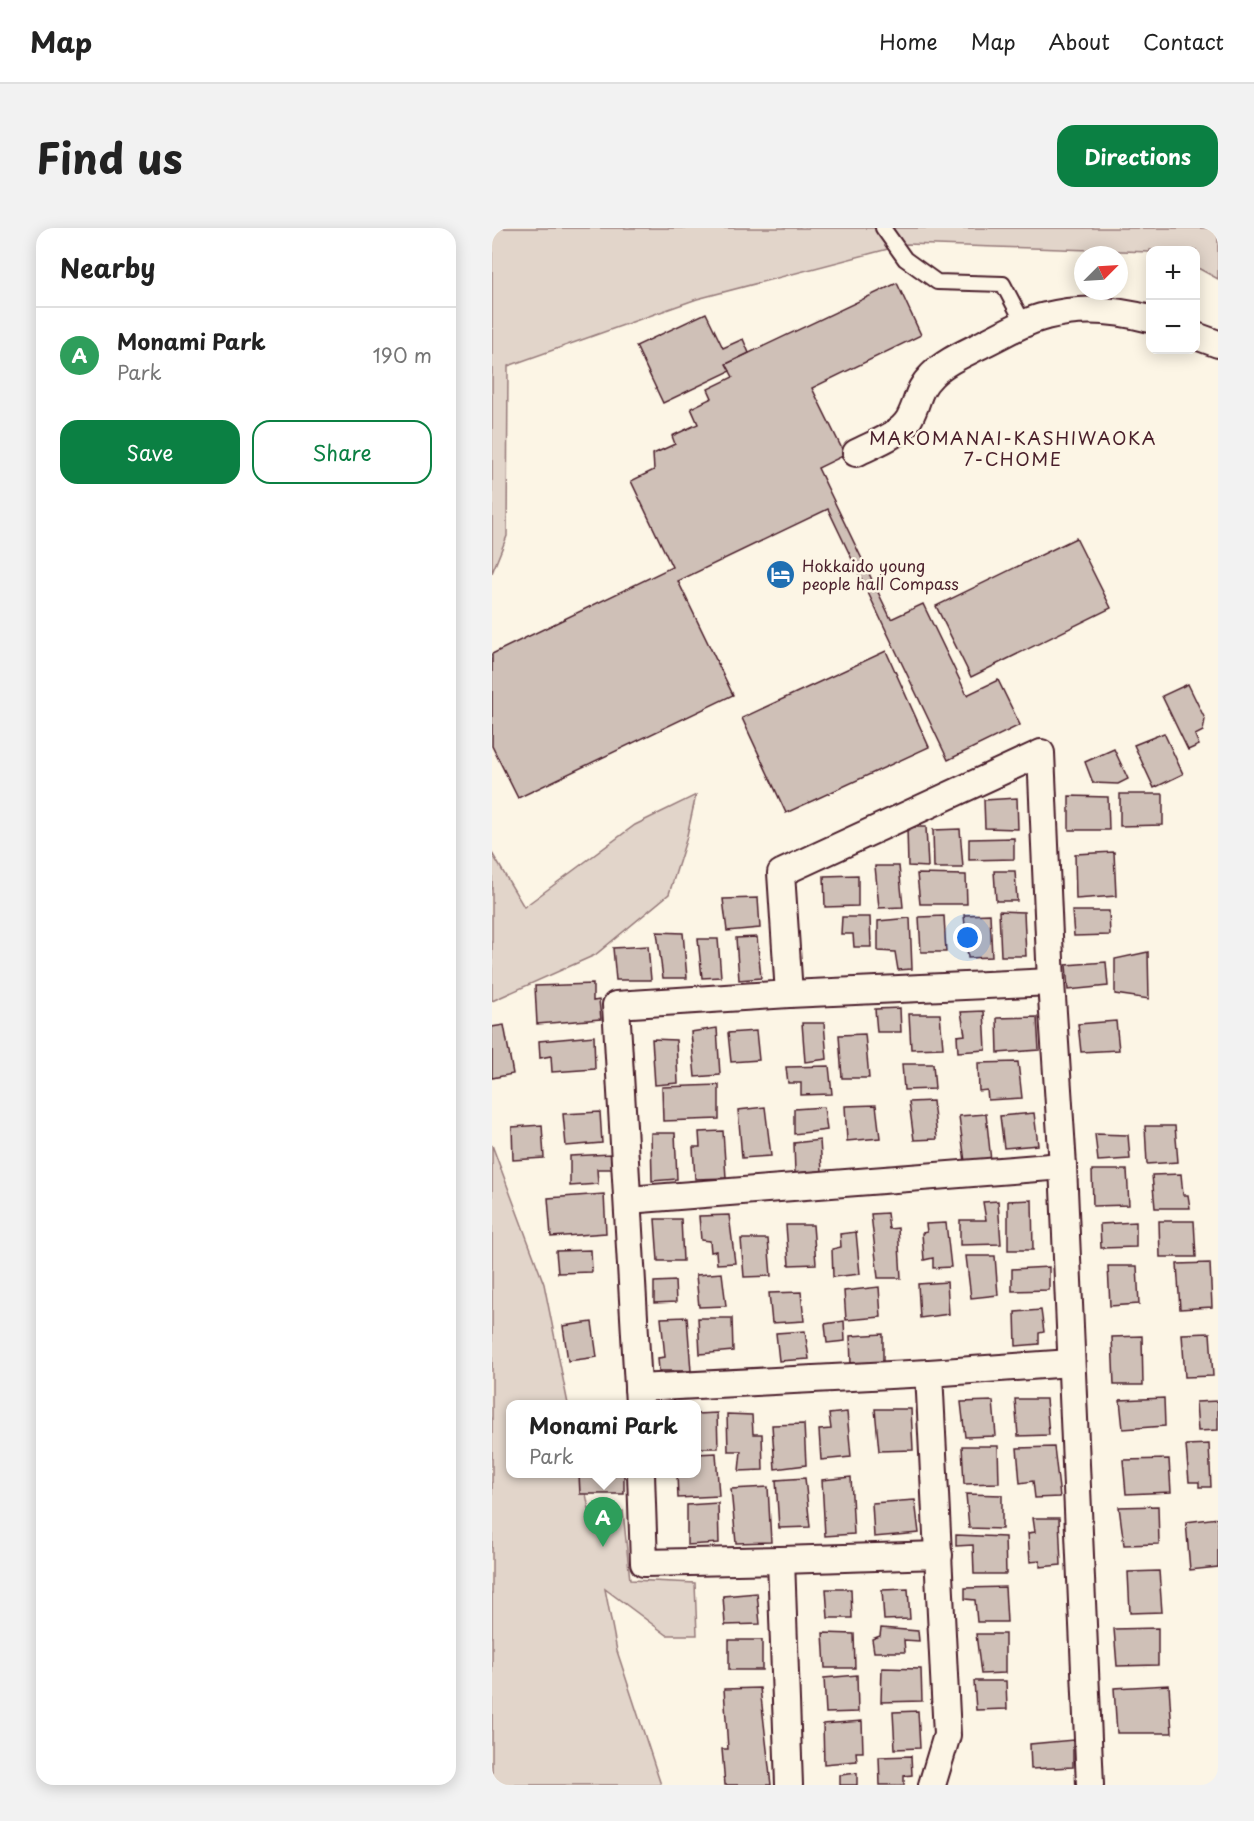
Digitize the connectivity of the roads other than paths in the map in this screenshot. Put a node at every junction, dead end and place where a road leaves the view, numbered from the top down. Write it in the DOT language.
graph roads {
  1 [pos="883,228"];
  2 [pos="1146,318"];
  3 [pos="1024,324"];
  4 [pos="1200,337"];
  5 [pos="1218,344"];
  6 [pos="856,453"];
  7 [pos="1051,982"];
  8 [pos="789,994"];
  9 [pos="1063,1166"];
  10 [pos="628,1200"];
  11 [pos="1071,1363"];
  12 [pos="929,1373"];
  13 [pos="638,1396"];
  14 [pos="641,1478"];
  15 [pos="939,1556"];
  16 [pos="782,1560"];
  17 [pos="789,1785"];
  18 [pos="932,1785"];
  19 [pos="1090,1785"];
  1 -- 3 [label="lane"];
  2 -- 3 [label="street"];
  3 -- 6 [label="street"];
  4 -- 5 [label="street"];
  7 -- 8 [label="street"];
  7 -- 8 [label="street"];
  7 -- 9 [label="street"];
  8 -- 10 [label="street"];
  9 -- 10 [label="street"];
  9 -- 11 [label="street"];
  10 -- 13 [label="street"];
  11 -- 12 [label="street"];
  11 -- 19 [label="street"];
  12 -- 13 [label="street"];
  12 -- 15 [label="street"];
  14 -- 16 [label="street"];
  15 -- 16 [label="street"];
  15 -- 18 [label="street"];
  16 -- 17 [label="street"];
}
